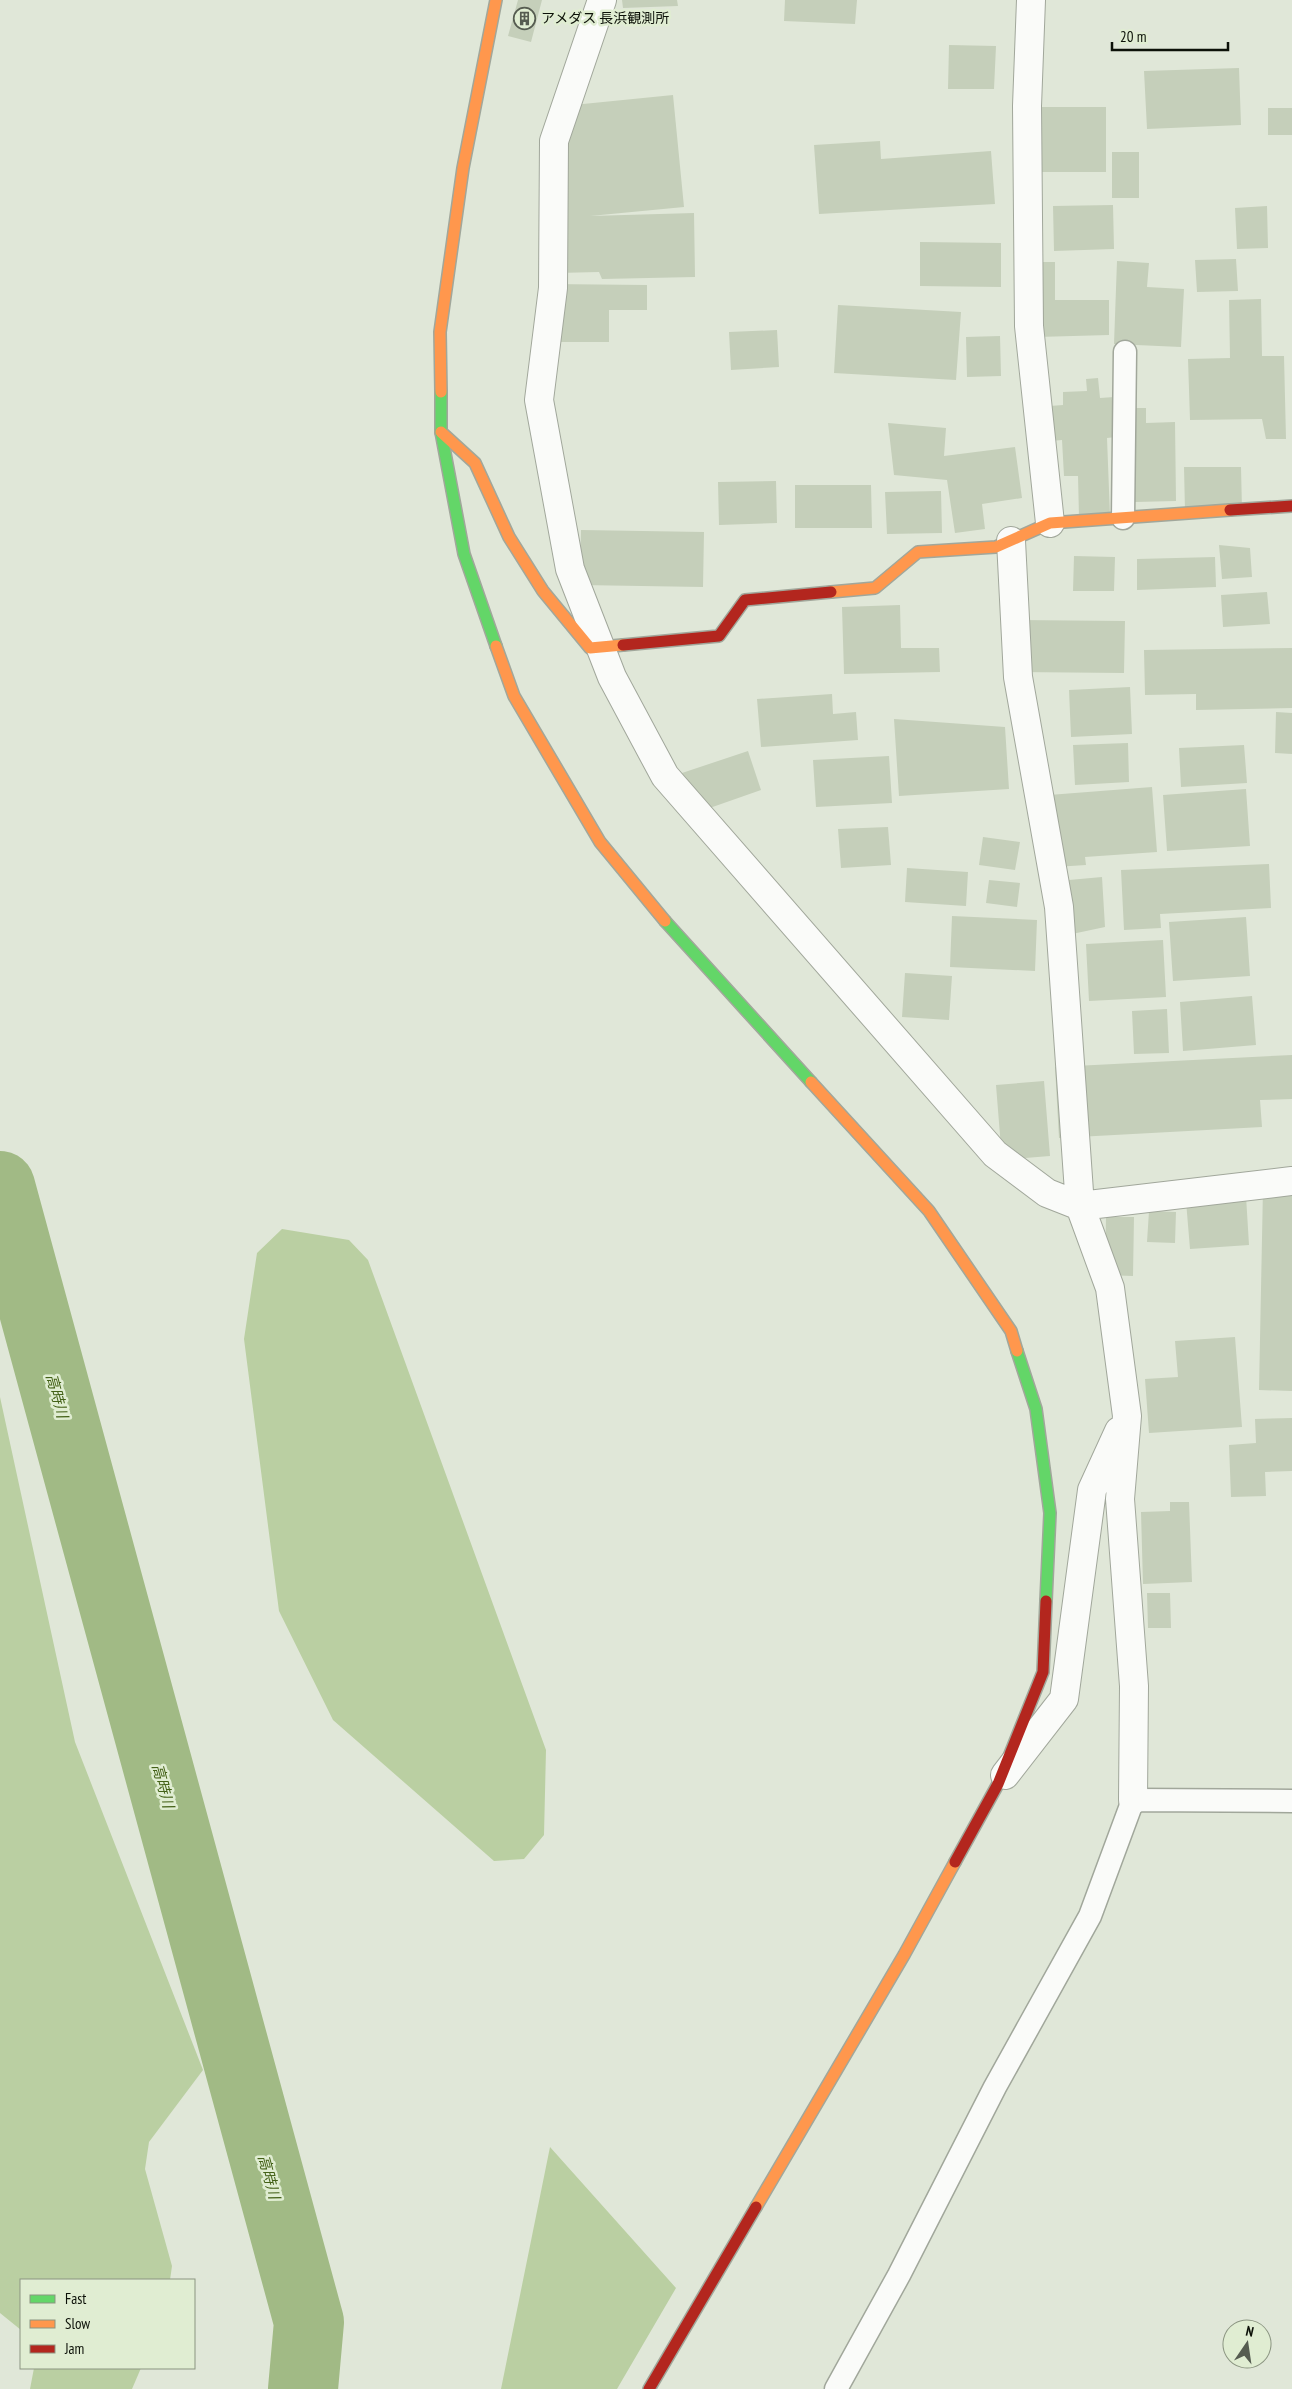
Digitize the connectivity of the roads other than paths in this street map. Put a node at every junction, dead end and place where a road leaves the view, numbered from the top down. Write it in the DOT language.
graph roads {
  1 [pos="496,0"];
  2 [pos="602,0"];
  3 [pos="1031,0"];
  4 [pos="1125,352"];
  5 [pos="441,432"];
  6 [pos="1292,506"];
  7 [pos="1123,518"];
  8 [pos="1050,523"];
  9 [pos="1011,541"];
  10 [pos="601,647"];
  11 [pos="1292,1181"];
  12 [pos="1080,1206"];
  13 [pos="1127,1416"];
  14 [pos="998,1784"];
  15 [pos="1134,1800"];
  16 [pos="1292,1802"];
  17 [pos="649,2389"];
  18 [pos="836,2389"];
  1 -- 5 [label="street"];
  2 -- 10 [label="street"];
  3 -- 8 [label="street"];
  4 -- 7 [label="lane"];
  5 -- 10 [label="street"];
  5 -- 14 [label="street"];
  6 -- 7 [label="street"];
  7 -- 8 [label="street"];
  8 -- 9 [label="street"];
  9 -- 10 [label="street"];
  9 -- 12 [label="street"];
  10 -- 12 [label="street"];
  11 -- 12 [label="street"];
  12 -- 13 [label="street"];
  13 -- 14 [label="street"];
  13 -- 15 [label="street"];
  14 -- 17 [label="street"];
  15 -- 16 [label="lane"];
  15 -- 18 [label="lane"];
}
